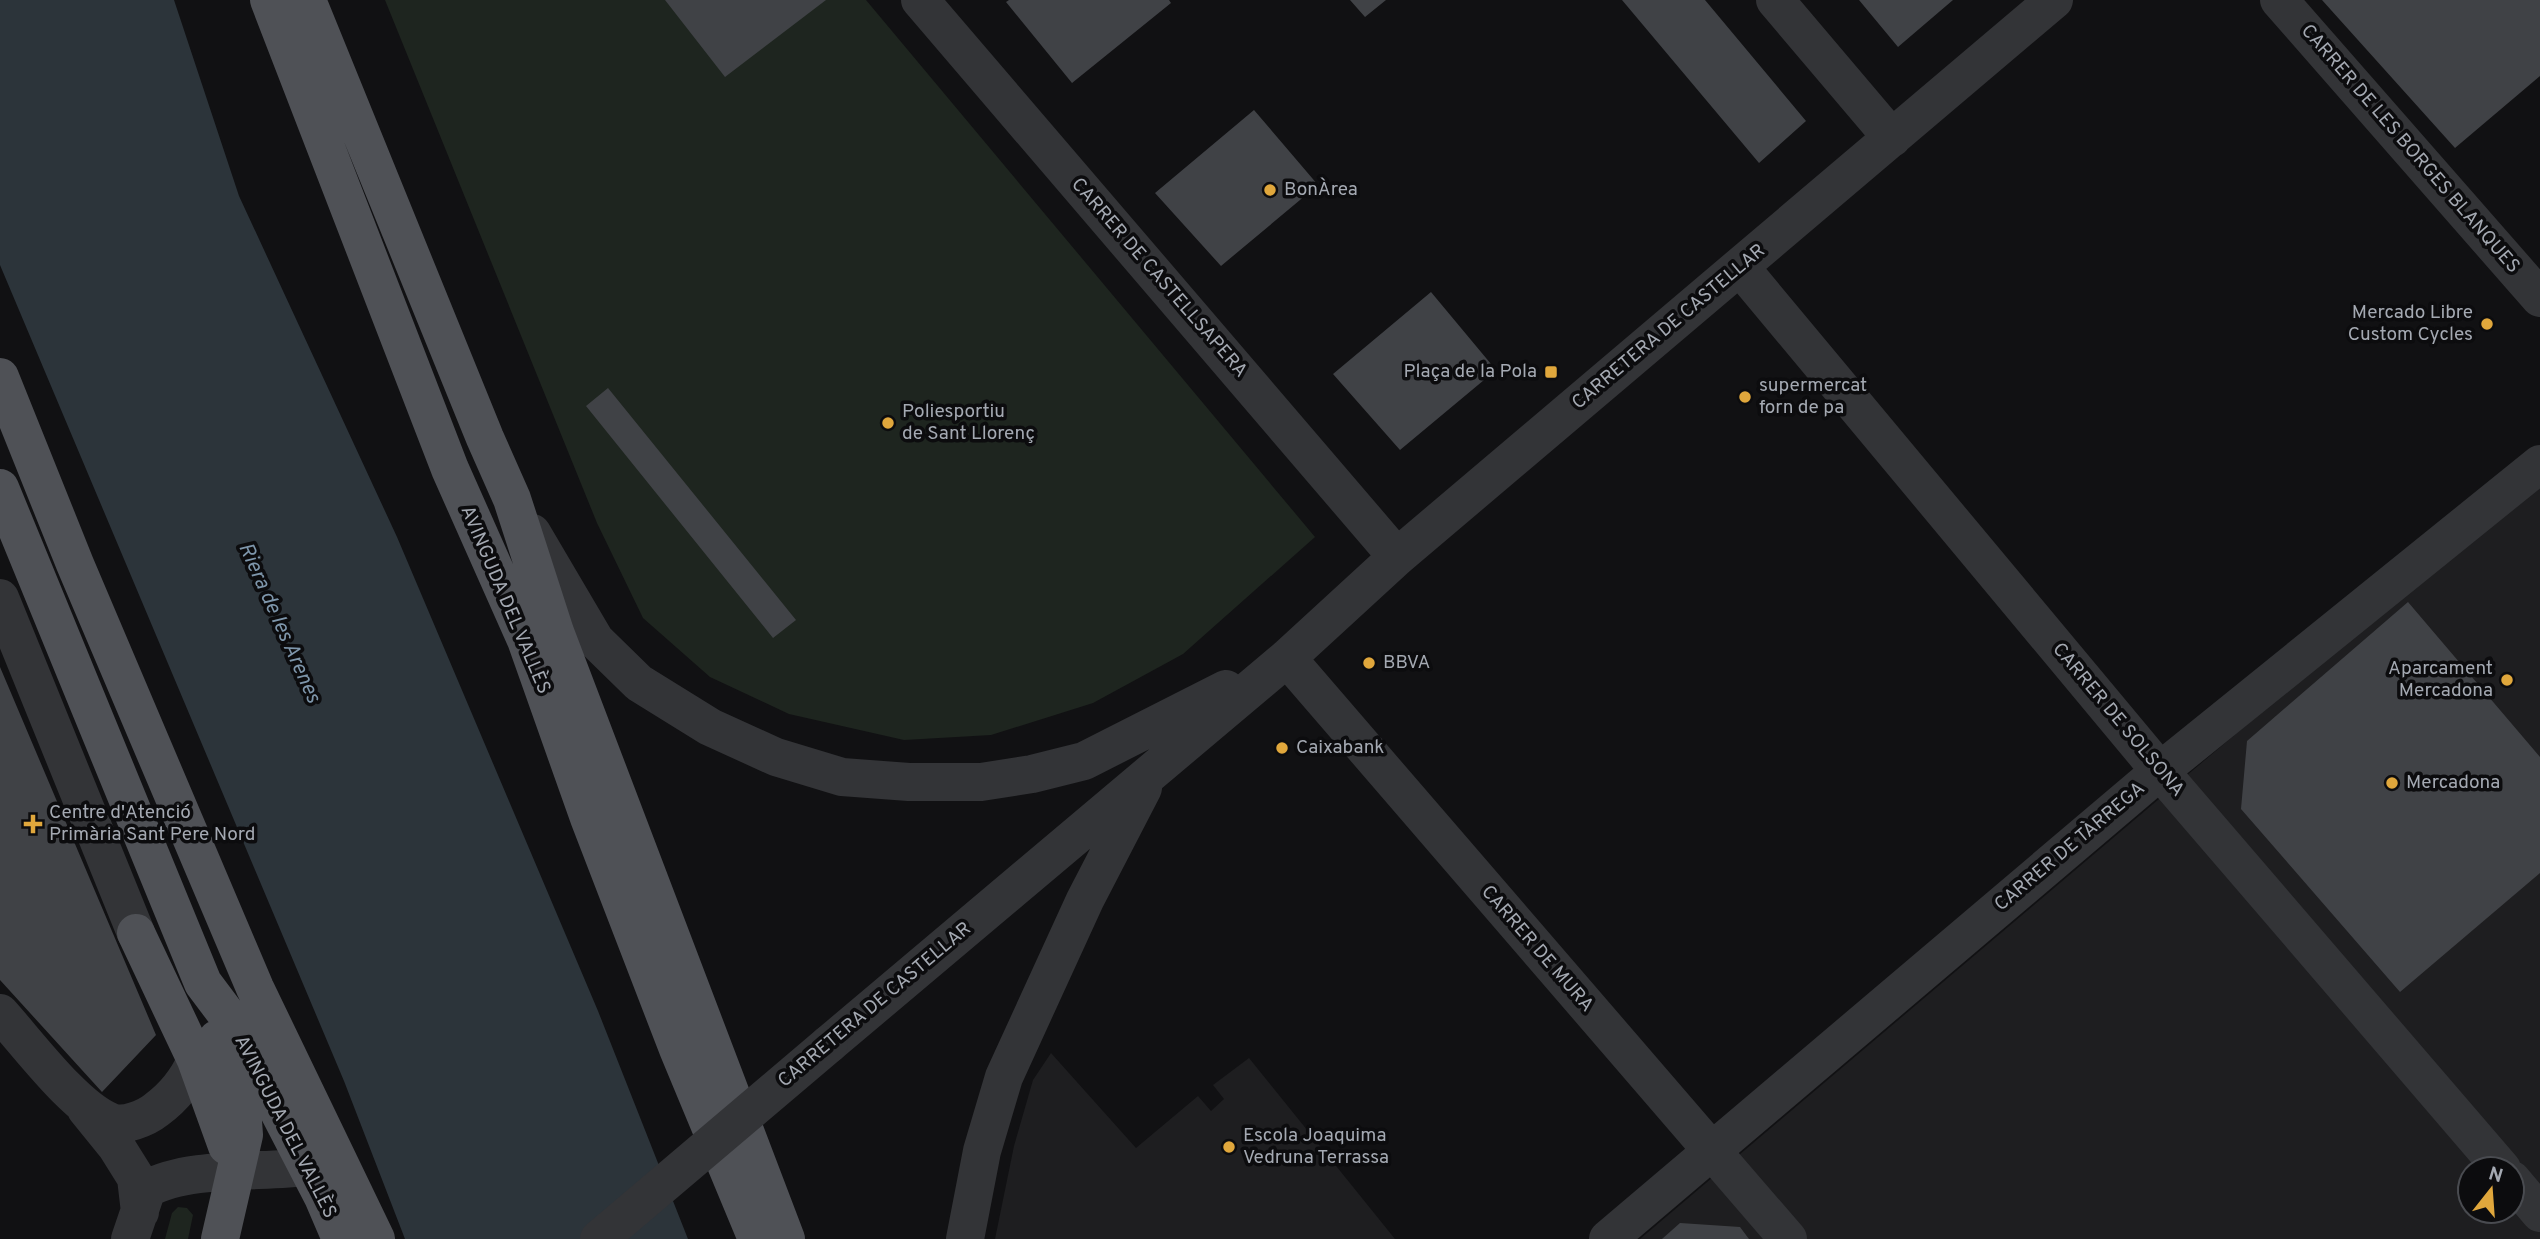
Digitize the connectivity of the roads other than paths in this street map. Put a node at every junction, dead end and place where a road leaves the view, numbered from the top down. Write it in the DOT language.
graph roads {
  1 [pos="269,0"];
  2 [pos="307,0"];
  3 [pos="920,0"];
  4 [pos="1775,0"];
  5 [pos="2054,0"];
  6 [pos="2279,0"];
  7 [pos="1892,138"];
  8 [pos="1740,267"];
  9 [pos="2540,298"];
  10 [pos="0,377"];
  11 [pos="2540,464"];
  12 [pos="0,488"];
  13 [pos="512,499"];
  14 [pos="1397,557"];
  15 [pos="0,598"];
  16 [pos="1287,658"];
  17 [pos="1152,771"];
  18 [pos="2160,771"];
  19 [pos="136,933"];
  20 [pos="203,983"];
  21 [pos="5,1028"];
  22 [pos="196,1060"];
  23 [pos="83,1106"];
  24 [pos="1711,1150"];
  25 [pos="2490,1155"];
  26 [pos="308,1167"];
  27 [pos="235,1172"];
  28 [pos="2526,1196"];
  29 [pos="2540,1213"];
  30 [pos="2540,1222"];
  31 [pos="135,1226"];
  32 [pos="220,1239"];
  33 [pos="341,1239"];
  34 [pos="376,1239"];
  35 [pos="599,1239"];
  36 [pos="757,1239"];
  37 [pos="786,1239"];
  38 [pos="965,1239"];
  39 [pos="1608,1239"];
  40 [pos="1788,1239"];
  41 [pos="2520,1239"];
  1 -- 36 [label="main road, AVINGUDA DEL VALLÈS"];
  2 -- 13 [label="main road, AVINGUDA DEL VALLÈS"];
  3 -- 14 [label="street, CARRER DE CASTELLSAPERA"];
  4 -- 7 [label="street"];
  5 -- 7 [label="street, CARRETERA DE CASTELLAR"];
  6 -- 9 [label="street, CARRER DE LES BORGES BLANQUES"];
  7 -- 8 [label="street, CARRETERA DE CASTELLAR"];
  8 -- 14 [label="street, CARRETERA DE CASTELLAR"];
  8 -- 18 [label="street, CARRER DE SOLSONA"];
  10 -- 34 [label="main road, AVINGUDA DEL VALLÈS"];
  11 -- 18 [label="street, CARRER DE TÀRREGA"];
  12 -- 20 [label="main road, AVINGUDA DEL VALLÈS"];
  13 -- 16 [label="street, CARRETERA DE CASTELLAR"];
  13 -- 37 [label="main road, AVINGUDA DEL VALLÈS"];
  14 -- 16 [label="street, CARRETERA DE CASTELLAR"];
  15 -- 19 [label="street, AVINGUDA DEL VALLÈS"];
  16 -- 17 [label="street, CARRETERA DE CASTELLAR"];
  16 -- 24 [label="street, CARRER DE MURA"];
  17 -- 35 [label="street, CARRETERA DE CASTELLAR, bridge"];
  17 -- 38 [label="street, CARRETERA DE CASTELLAR"];
  18 -- 24 [label="street, CARRER DE TÀRREGA"];
  18 -- 25 [label="street, CARRER DE SOLSONA"];
  19 -- 22 [label="main road, AVINGUDA DEL VALLÈS"];
  20 -- 26 [label="main road, AVINGUDA DEL VALLÈS"];
  20 -- 27 [label="main road, AVINGUDA DEL VALLÈS"];
  21 -- 23 [label="street"];
  22 -- 23 [label="street"];
  22 -- 27 [label="main road, AVINGUDA DEL VALLÈS"];
  23 -- 31 [label="street"];
  24 -- 39 [label="street, CARRER DE TÀRREGA"];
  24 -- 40 [label="street, CARRER DE MURA"];
  26 -- 27 [label="street"];
  26 -- 33 [label="main road, AVINGUDA DEL VALLÈS"];
  27 -- 31 [label="street"];
  27 -- 32 [label="main road, AVINGUDA DEL VALLÈS"];
  28 -- 29 [label="street"];
  30 -- 41 [label="street"];
}
